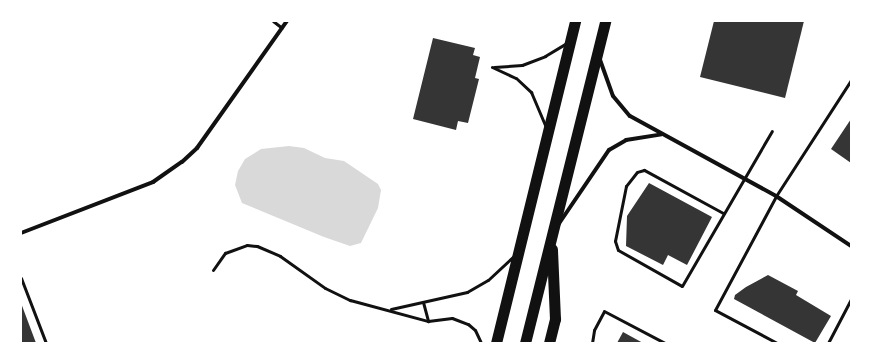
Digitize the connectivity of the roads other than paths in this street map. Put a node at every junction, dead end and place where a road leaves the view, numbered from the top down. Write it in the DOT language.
graph roads {
  1 [pos="272,21"];
  2 [pos="287,21"];
  3 [pos="575,21"];
  4 [pos="605,21"];
  5 [pos="282,28"];
  6 [pos="570,40"];
  7 [pos="598,50"];
  8 [pos="851,80"];
  9 [pos="548,131"];
  10 [pos="772,131"];
  11 [pos="662,134"];
  12 [pos="743,177"];
  13 [pos="776,196"];
  14 [pos="723,214"];
  15 [pos="21,233"];
  16 [pos="552,236"];
  17 [pos="851,246"];
  18 [pos="518,252"];
  19 [pos="213,270"];
  20 [pos="21,278"];
  21 [pos="851,299"];
  22 [pos="423,302"];
  23 [pos="389,309"];
  24 [pos="428,321"];
  25 [pos="46,343"];
  26 [pos="481,343"];
  27 [pos="496,343"];
  28 [pos="525,343"];
  29 [pos="549,343"];
  30 [pos="592,343"];
  31 [pos="665,343"];
  32 [pos="777,343"];
  33 [pos="828,343"];
  1 -- 5 [label="lane"];
  2 -- 5 [label="street"];
  3 -- 6 [label="highway"];
  4 -- 7 [label="highway"];
  5 -- 15 [label="street"];
  6 -- 9 [label="highway"];
  6 -- 9 [label="lane"];
  7 -- 11 [label="street"];
  7 -- 16 [label="highway"];
  8 -- 13 [label="lane"];
  9 -- 18 [label="highway"];
  10 -- 12 [label="lane"];
  11 -- 12 [label="street"];
  11 -- 16 [label="street"];
  12 -- 13 [label="street"];
  12 -- 14 [label="lane"];
  13 -- 17 [label="street"];
  13 -- 32 [label="lane"];
  14 -- 14 [label="lane"];
  16 -- 28 [label="highway"];
  16 -- 29 [label="highway"];
  18 -- 22 [label="lane"];
  18 -- 27 [label="highway"];
  19 -- 23 [label="lane"];
  20 -- 25 [label="lane"];
  21 -- 33 [label="lane"];
  22 -- 23 [label="lane"];
  22 -- 24 [label="lane"];
  23 -- 24 [label="lane"];
  24 -- 26 [label="lane"];
  30 -- 31 [label="lane"];
}
